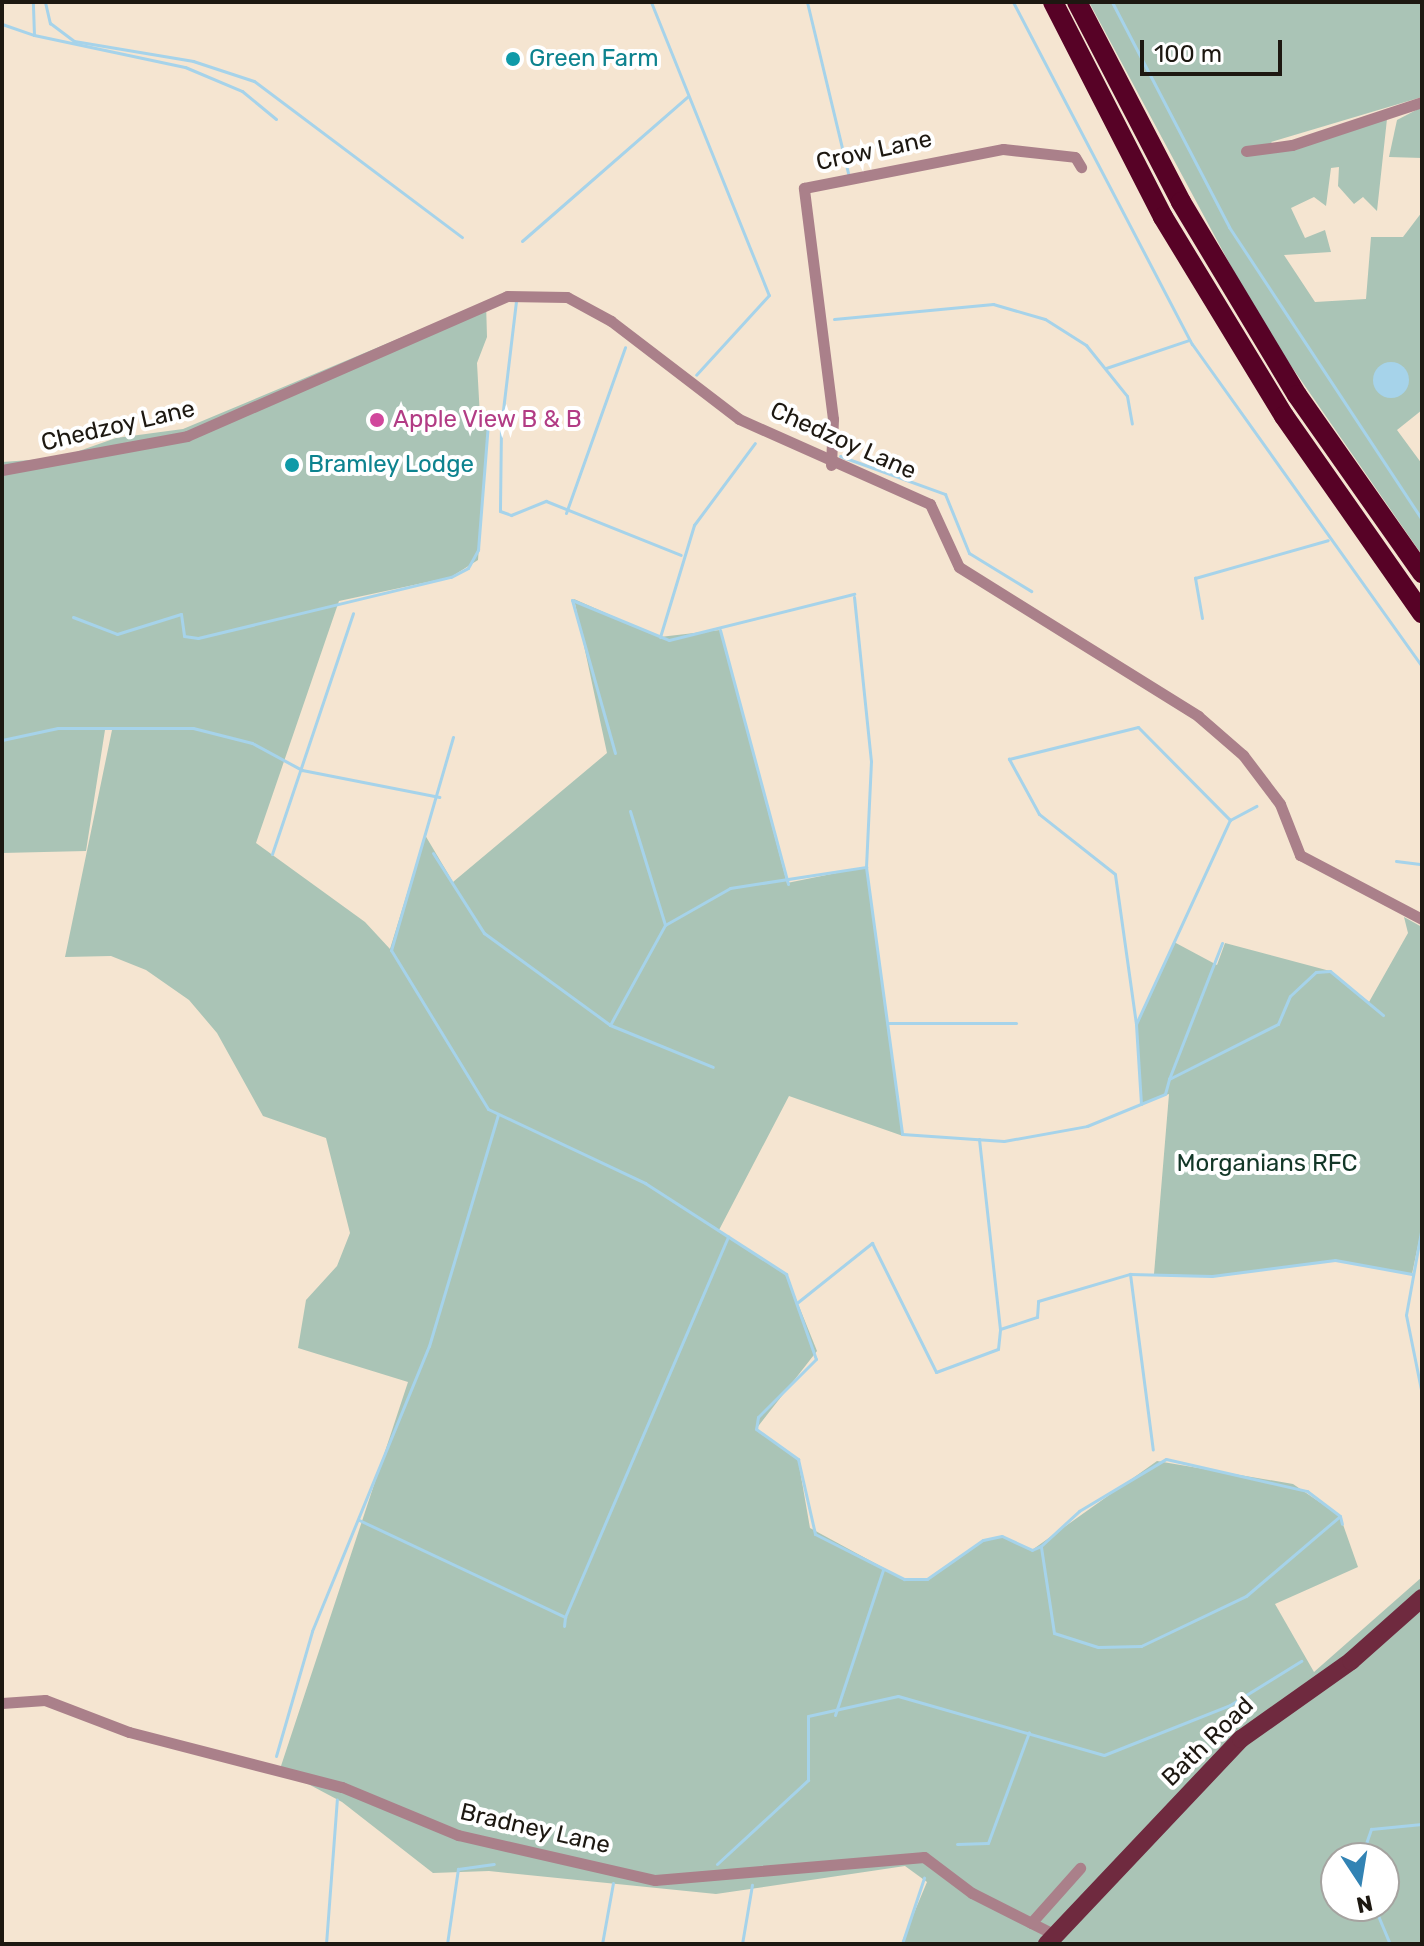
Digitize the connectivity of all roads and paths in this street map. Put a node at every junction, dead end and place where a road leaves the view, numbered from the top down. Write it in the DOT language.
graph roads {
  1 [pos="1053,2"];
  2 [pos="1077,2"];
  3 [pos="1422,102"];
  4 [pos="1246,151"];
  5 [pos="1081,167"];
  6 [pos="831,465"];
  7 [pos="2,470"];
  8 [pos="1422,573"];
  9 [pos="1422,613"];
  10 [pos="1422,919"];
  11 [pos="1422,1598"];
  12 [pos="2,1703"];
  13 [pos="1080,1868"];
  14 [pos="1031,1923"];
  15 [pos="1051,1939"];
  1 -- 9 [label="highway"];
  2 -- 8 [label="highway"];
  3 -- 4 [label="street"];
  5 -- 6 [label="street, Crow Lane"];
  6 -- 7 [label="street, Chedzoy Lane"];
  6 -- 10 [label="street, Chedzoy Lane"];
  11 -- 15 [label="main road, Bath Road"];
  12 -- 14 [label="street, Bradney Lane"];
  13 -- 14 [label="street"];
  14 -- 15 [label="street, Bradney Lane"];
}
